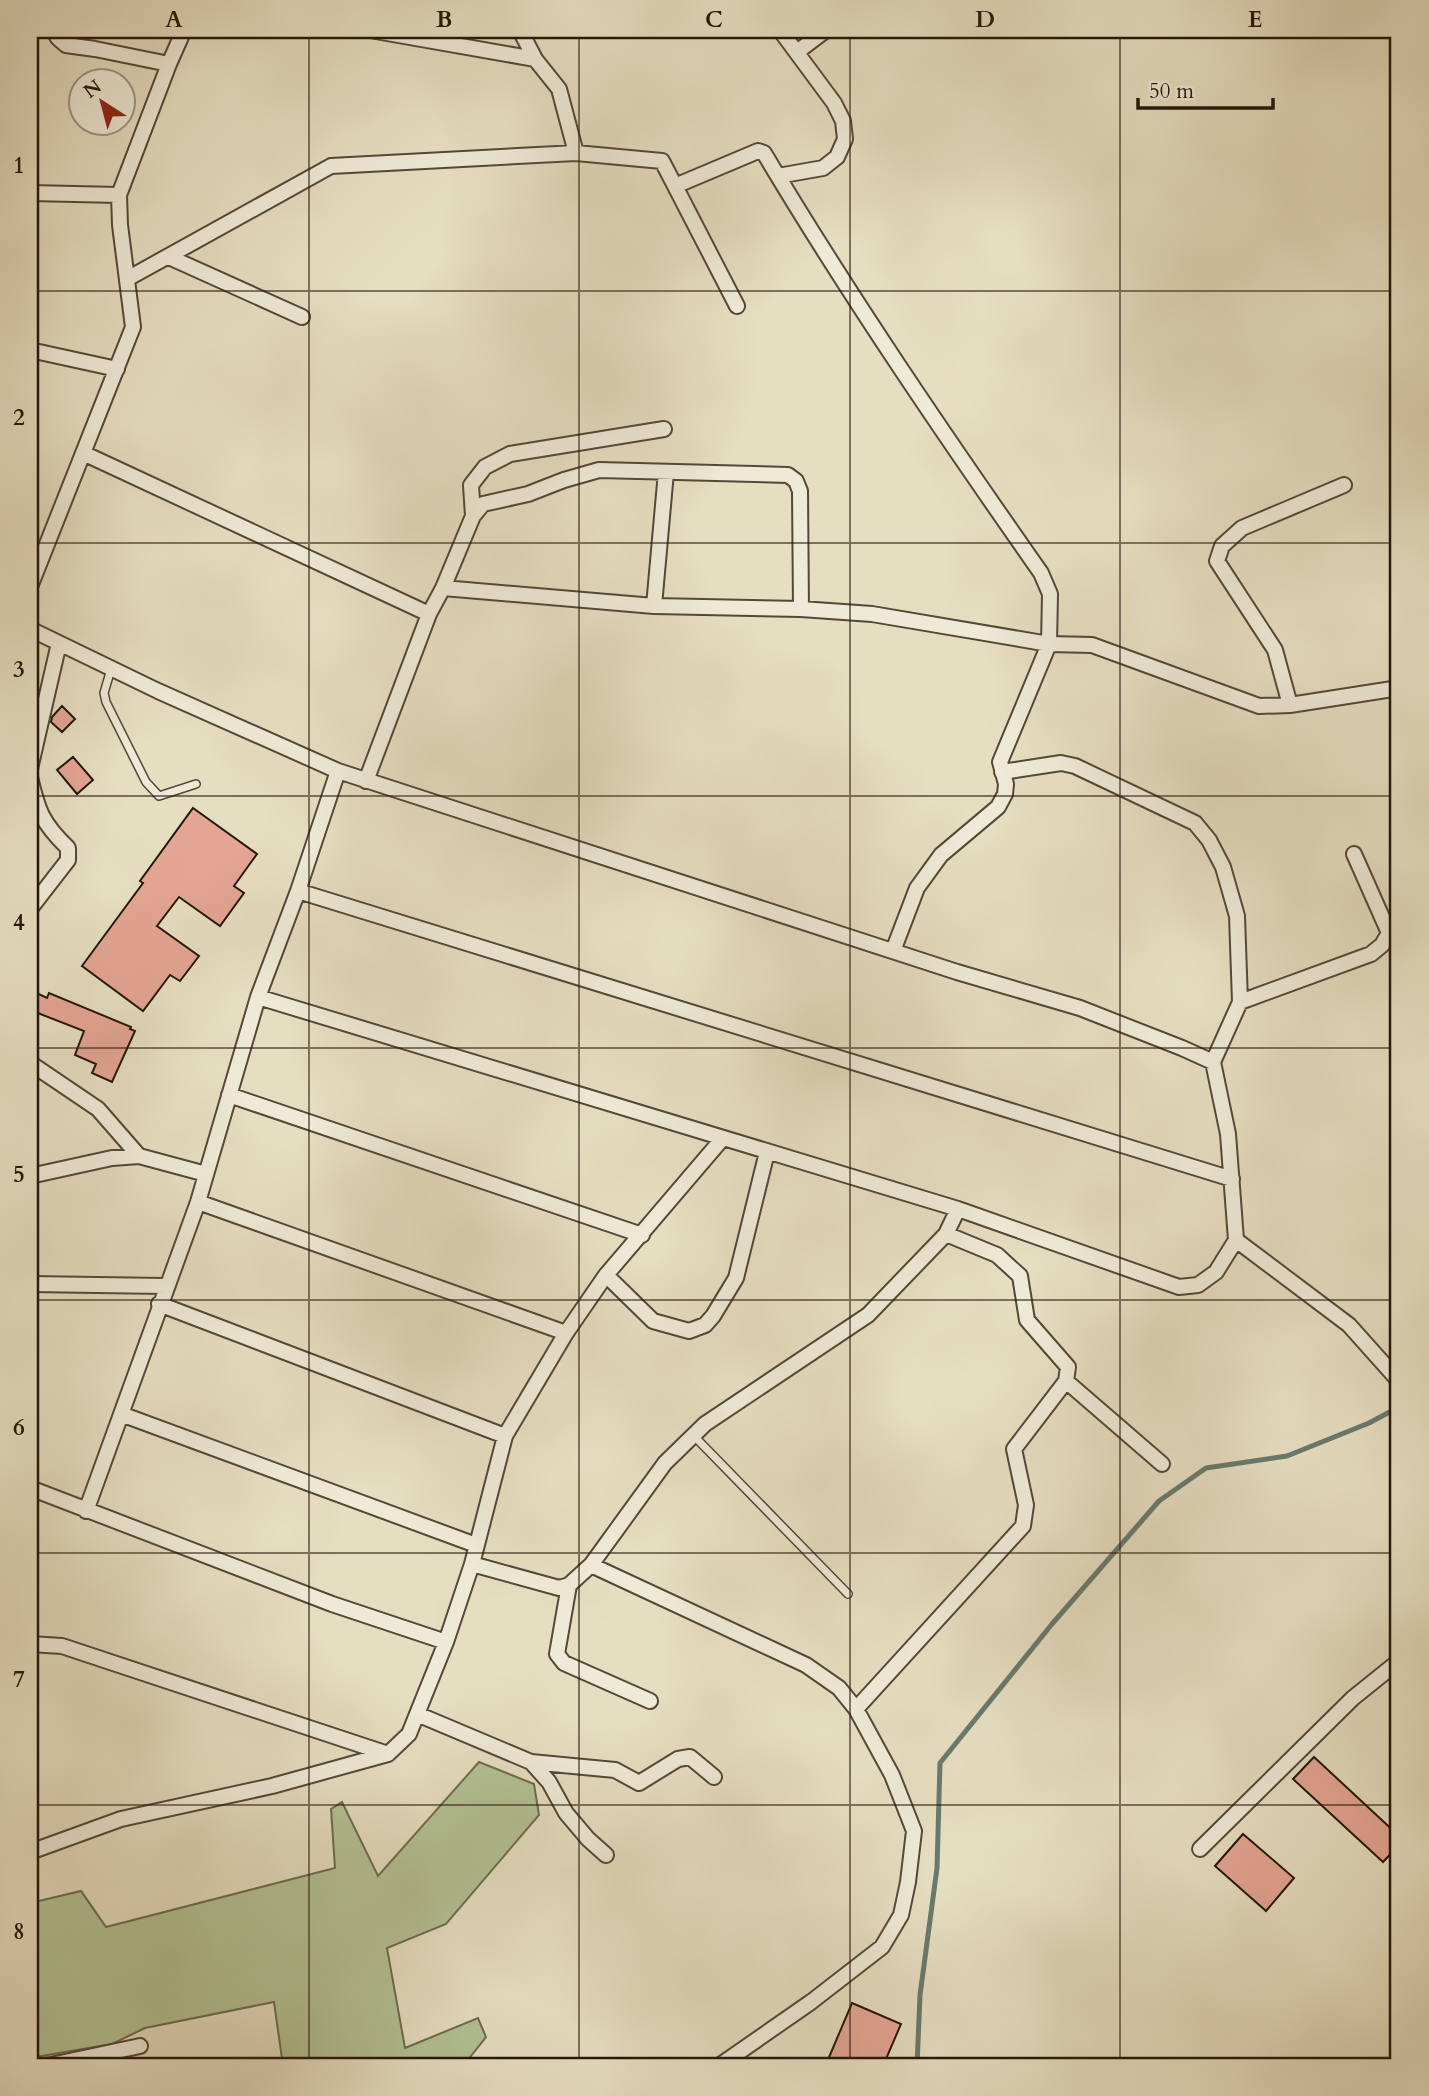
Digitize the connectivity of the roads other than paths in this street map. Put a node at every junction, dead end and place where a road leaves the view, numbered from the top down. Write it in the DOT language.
graph roads {
  1 [pos="54,30"];
  2 [pos="184,30"];
  3 [pos="370,30"];
  4 [pos="520,30"];
  5 [pos="780,30"];
  6 [pos="826,30"];
  7 [pos="797,52"];
  8 [pos="536,59"];
  9 [pos="169,64"];
  10 [pos="576,153"];
  11 [pos="778,176"];
  12 [pos="675,186"];
  13 [pos="30,193"];
  14 [pos="119,195"];
  15 [pos="169,257"];
  16 [pos="127,279"];
  17 [pos="737,306"];
  18 [pos="302,317"];
  19 [pos="30,351"];
  20 [pos="117,369"];
  21 [pos="664,429"];
  22 [pos="83,453"];
  23 [pos="666,472"];
  24 [pos="1344,485"];
  25 [pos="473,516"];
  26 [pos="30,587"];
  27 [pos="443,589"];
  28 [pos="654,606"];
  29 [pos="801,609"];
  30 [pos="429,614"];
  31 [pos="30,629"];
  32 [pos="59,643"];
  33 [pos="1049,644"];
  34 [pos="111,669"];
  35 [pos="1399,688"];
  36 [pos="1290,705"];
  37 [pos="30,769"];
  38 [pos="338,771"];
  39 [pos="1002,772"];
  40 [pos="30,777"];
  41 [pos="366,781"];
  42 [pos="196,784"];
  43 [pos="1353,854"];
  44 [pos="298,891"];
  45 [pos="30,909"];
  46 [pos="893,951"];
  47 [pos="258,997"];
  48 [pos="1240,1002"];
  49 [pos="1213,1062"];
  50 [pos="30,1063"];
  51 [pos="229,1096"];
  52 [pos="723,1138"];
  53 [pos="767,1152"];
  54 [pos="139,1156"];
  55 [pos="206,1174"];
  56 [pos="30,1176"];
  57 [pos="1232,1178"];
  58 [pos="198,1202"];
  59 [pos="958,1209"];
  60 [pos="946,1234"];
  61 [pos="642,1235"];
  62 [pos="1236,1240"];
  63 [pos="606,1275"];
  64 [pos="30,1284"];
  65 [pos="165,1286"];
  66 [pos="159,1304"];
  67 [pos="566,1333"];
  68 [pos="1066,1381"];
  69 [pos="1399,1381"];
  70 [pos="121,1414"];
  71 [pos="693,1435"];
  72 [pos="505,1436"];
  73 [pos="1162,1464"];
  74 [pos="30,1488"];
  75 [pos="86,1511"];
  76 [pos="476,1545"];
  77 [pos="472,1564"];
  78 [pos="591,1565"];
  79 [pos="569,1584"];
  80 [pos="848,1594"];
  81 [pos="446,1642"];
  82 [pos="30,1644"];
  83 [pos="1399,1661"];
  84 [pos="650,1701"];
  85 [pos="856,1709"];
  86 [pos="417,1714"];
  87 [pos="388,1754"];
  88 [pos="531,1762"];
  89 [pos="714,1777"];
  90 [pos="1200,1849"];
  91 [pos="30,1852"];
  92 [pos="606,1855"];
  93 [pos="140,2046"];
  94 [pos="46,2066"];
  95 [pos="719,2066"];
  1 -- 9 [label="street"];
  2 -- 9 [label="street"];
  3 -- 8 [label="street"];
  4 -- 8 [label="street"];
  5 -- 7 [label="street"];
  6 -- 7 [label="street"];
  7 -- 11 [label="street"];
  8 -- 10 [label="street"];
  9 -- 14 [label="street"];
  10 -- 12 [label="street"];
  10 -- 15 [label="street"];
  11 -- 12 [label="street"];
  11 -- 33 [label="street"];
  12 -- 17 [label="street"];
  13 -- 14 [label="street"];
  14 -- 16 [label="street"];
  15 -- 16 [label="street"];
  15 -- 18 [label="street"];
  16 -- 20 [label="street"];
  19 -- 20 [label="street"];
  20 -- 22 [label="street"];
  21 -- 25 [label="street"];
  22 -- 26 [label="street"];
  22 -- 30 [label="street"];
  23 -- 25 [label="street"];
  23 -- 28 [label="street"];
  23 -- 29 [label="street"];
  24 -- 36 [label="street"];
  25 -- 27 [label="street"];
  27 -- 28 [label="street"];
  27 -- 30 [label="street"];
  28 -- 29 [label="street"];
  29 -- 33 [label="street"];
  30 -- 41 [label="street"];
  31 -- 32 [label="street"];
  32 -- 34 [label="street"];
  32 -- 37 [label="street"];
  33 -- 36 [label="street"];
  33 -- 39 [label="street"];
  34 -- 38 [label="street"];
  34 -- 42 [label="lane"];
  35 -- 36 [label="street"];
  38 -- 41 [label="street"];
  38 -- 44 [label="street"];
  39 -- 46 [label="street"];
  39 -- 48 [label="street"];
  40 -- 45 [label="street"];
  41 -- 46 [label="street"];
  43 -- 48 [label="street"];
  44 -- 47 [label="street"];
  44 -- 57 [label="street"];
  46 -- 49 [label="street"];
  47 -- 51 [label="street"];
  47 -- 52 [label="street"];
  48 -- 49 [label="street"];
  49 -- 57 [label="street"];
  50 -- 54 [label="street"];
  51 -- 55 [label="street"];
  51 -- 61 [label="street"];
  52 -- 53 [label="street"];
  52 -- 61 [label="street"];
  53 -- 59 [label="street"];
  53 -- 63 [label="street"];
  54 -- 55 [label="street"];
  54 -- 56 [label="street"];
  55 -- 58 [label="street"];
  57 -- 62 [label="street"];
  58 -- 65 [label="street"];
  58 -- 67 [label="street"];
  59 -- 60 [label="street"];
  59 -- 62 [label="street"];
  60 -- 68 [label="street"];
  60 -- 71 [label="street"];
  61 -- 63 [label="street"];
  62 -- 69 [label="street"];
  63 -- 67 [label="street"];
  64 -- 65 [label="street"];
  65 -- 66 [label="street"];
  66 -- 70 [label="street"];
  66 -- 72 [label="street"];
  67 -- 72 [label="street"];
  68 -- 73 [label="street"];
  68 -- 85 [label="street"];
  70 -- 75 [label="street"];
  70 -- 76 [label="street"];
  71 -- 78 [label="street"];
  71 -- 80 [label="lane"];
  72 -- 76 [label="street"];
  74 -- 75 [label="street"];
  75 -- 81 [label="street"];
  76 -- 77 [label="street"];
  77 -- 79 [label="street"];
  77 -- 81 [label="street"];
  78 -- 79 [label="street"];
  78 -- 85 [label="street"];
  79 -- 84 [label="street"];
  81 -- 86 [label="street"];
  82 -- 87 [label="street"];
  83 -- 90 [label="street"];
  85 -- 95 [label="street"];
  86 -- 87 [label="street"];
  86 -- 88 [label="street"];
  87 -- 91 [label="street"];
  88 -- 89 [label="street"];
  88 -- 92 [label="street"];
  93 -- 94 [label="street"];
}
